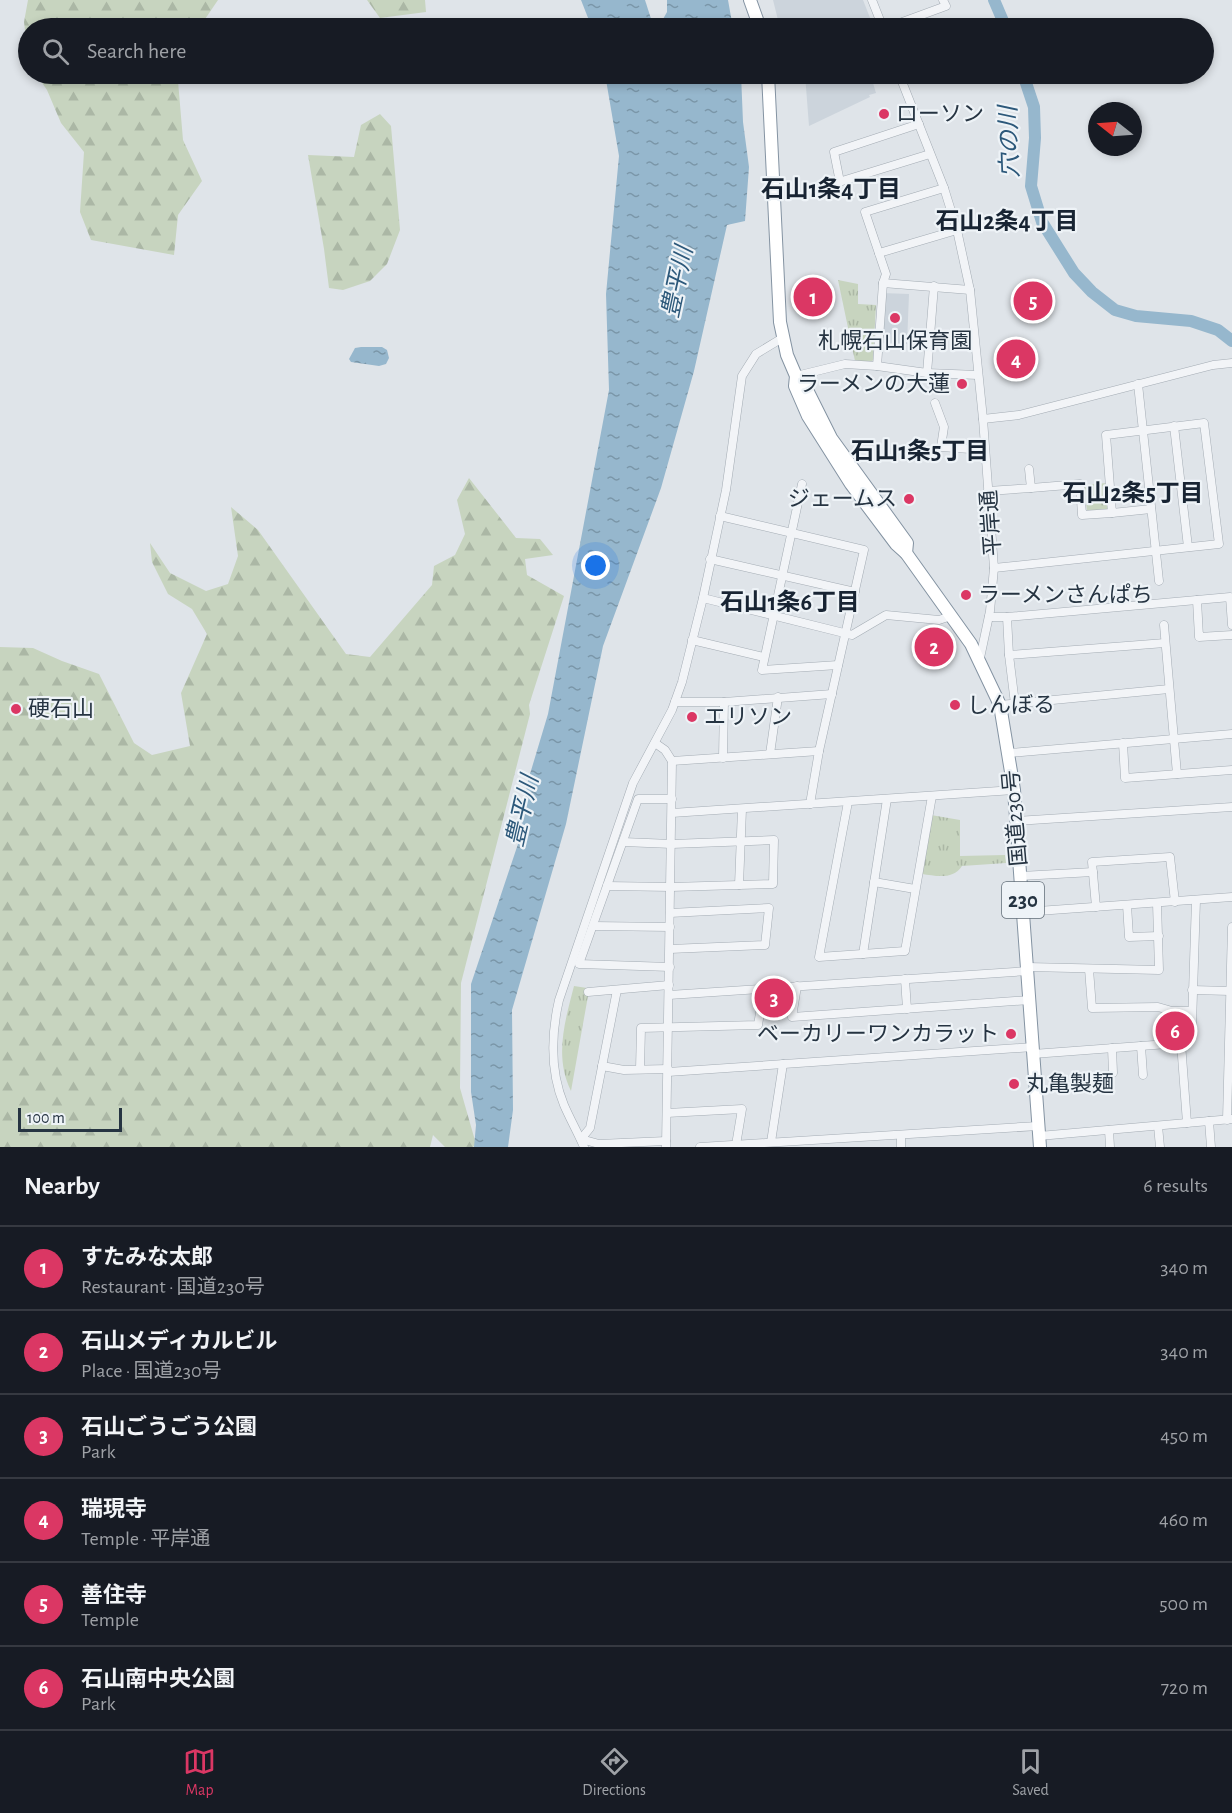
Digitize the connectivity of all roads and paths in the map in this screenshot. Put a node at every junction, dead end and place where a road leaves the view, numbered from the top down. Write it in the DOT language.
graph roads {
  1 [pos="750,0"];
  2 [pos="872,0"];
  3 [pos="943,0"];
  4 [pos="756,18"];
  5 [pos="880,18"];
  6 [pos="912,18"];
  7 [pos="768,84"];
  8 [pos="904,84"];
  9 [pos="919,124"];
  10 [pos="930,154"];
  11 [pos="840,182"];
  12 [pos="944,188"];
  13 [pos="816,189"];
  14 [pos="957,230"];
  15 [pos="879,253"];
  16 [pos="883,283"];
  17 [pos="934,286"];
  18 [pos="970,290"];
  19 [pos="784,337"];
  20 [pos="1232,363"];
  21 [pos="877,366"];
  22 [pos="927,373"];
  23 [pos="978,375"];
  24 [pos="796,376"];
  25 [pos="1138,384"];
  26 [pos="935,403"];
  27 [pos="982,419"];
  28 [pos="1174,426"];
  29 [pos="1143,430"];
  30 [pos="985,450"];
  31 [pos="1029,469"];
  32 [pos="802,484"];
  33 [pos="1031,488"];
  34 [pos="988,491"];
  35 [pos="1151,509"];
  36 [pos="1112,513"];
  37 [pos="720,516"];
  38 [pos="792,533"];
  39 [pos="1188,547"];
  40 [pos="1155,550"];
  41 [pos="710,559"];
  42 [pos="994,568"];
  43 [pos="782,575"];
  44 [pos="1159,581"];
  45 [pos="855,592"];
  46 [pos="703,598"];
  47 [pos="1197,600"];
  48 [pos="774,616"];
  49 [pos="951,616"];
  50 [pos="989,617"];
  51 [pos="1007,617"];
  52 [pos="1164,625"];
  53 [pos="1232,625"];
  54 [pos="846,633"];
  55 [pos="1232,635"];
  56 [pos="692,640"];
  57 [pos="1165,643"];
  58 [pos="1009,655"];
  59 [pos="764,657"];
  60 [pos="979,659"];
  61 [pos="838,665"];
  62 [pos="1169,690"];
  63 [pos="832,694"];
  64 [pos="778,697"];
  65 [pos="675,702"];
  66 [pos="724,702"];
  67 [pos="1015,704"];
  68 [pos="1000,705"];
  69 [pos="1232,734"];
  70 [pos="1174,739"];
  71 [pos="655,743"];
  72 [pos="1123,743"];
  73 [pos="819,751"];
  74 [pos="1009,753"];
  75 [pos="770,754"];
  76 [pos="723,758"];
  77 [pos="672,761"];
  78 [pos="1232,770"];
  79 [pos="1177,774"];
  80 [pos="1014,790"];
  81 [pos="932,796"];
  82 [pos="672,799"];
  83 [pos="887,799"];
  84 [pos="848,802"];
  85 [pos="810,804"];
  86 [pos="1232,807"];
  87 [pos="742,809"];
  88 [pos="672,813"];
  89 [pos="1016,821"];
  90 [pos="741,841"];
  91 [pos="623,842"];
  92 [pos="672,844"];
  93 [pos="1093,872"];
  94 [pos="1021,876"];
  95 [pos="874,882"];
  96 [pos="739,885"];
  97 [pos="607,886"];
  98 [pos="671,887"];
  99 [pos="915,889"];
  100 [pos="1232,897"];
  101 [pos="1196,900"];
  102 [pos="1175,902"];
  103 [pos="1157,903"];
  104 [pos="1127,905"];
  105 [pos="1096,907"];
  106 [pos="1024,912"];
  107 [pos="670,913"];
  108 [pos="593,927"];
  109 [pos="670,927"];
  110 [pos="1232,927"];
  111 [pos="1159,936"];
  112 [pos="670,949"];
  113 [pos="863,954"];
  114 [pos="669,967"];
  115 [pos="1028,969"];
  116 [pos="1089,969"];
  117 [pos="905,979"];
  118 [pos="669,985"];
  119 [pos="797,986"];
  120 [pos="764,989"];
  121 [pos="617,990"];
  122 [pos="1192,990"];
  123 [pos="1230,991"];
  124 [pos="588,992"];
  125 [pos="669,995"];
  126 [pos="1030,1000"];
  127 [pos="907,1009"];
  128 [pos="1192,1011"];
  129 [pos="1231,1021"];
  130 [pos="668,1028"];
  131 [pos="1181,1043"];
  132 [pos="1141,1046"];
  133 [pos="1112,1048"];
  134 [pos="1033,1050"];
  135 [pos="1230,1058"];
  136 [pos="783,1064"];
  137 [pos="602,1066"];
  138 [pos="640,1069"];
  139 [pos="668,1071"];
  140 [pos="1113,1073"];
  141 [pos="1143,1075"];
  142 [pos="667,1113"];
  143 [pos="1229,1119"];
  144 [pos="1209,1121"];
  145 [pos="1186,1123"];
  146 [pos="1158,1125"];
  147 [pos="1109,1130"];
  148 [pos="901,1135"];
  149 [pos="1039,1136"];
  150 [pos="771,1142"];
  151 [pos="582,1143"];
  152 [pos="666,1144"];
  153 [pos="736,1145"];
  154 [pos="754,1145"];
  155 [pos="700,1147"];
  156 [pos="901,1147"];
  157 [pos="1110,1147"];
  158 [pos="1160,1147"];
  159 [pos="1211,1147"];
  1 -- 4 [label="highway"];
  2 -- 5 [label="street"];
  3 -- 6 [label="street"];
  7 -- 19 [label="highway, 国道230号 / 230"];
  8 -- 9 [label="street, 平岸通"];
  9 -- 10 [label="street, 平岸通"];
  9 -- 11 [label="street"];
  10 -- 11 [label="street"];
  10 -- 12 [label="street, 平岸通"];
  11 -- 13 [label="street"];
  12 -- 14 [label="street, 平岸通"];
  12 -- 15 [label="street"];
  14 -- 15 [label="street"];
  14 -- 18 [label="street, 平岸通"];
  15 -- 16 [label="street"];
  16 -- 17 [label="street"];
  16 -- 21 [label="street"];
  17 -- 18 [label="street"];
  17 -- 22 [label="street"];
  18 -- 23 [label="street, 平岸通"];
  19 -- 24 [label="highway, 国道230号 / 230"];
  19 -- 37 [label="street"];
  20 -- 25 [label="street"];
  21 -- 22 [label="street"];
  21 -- 24 [label="street"];
  22 -- 23 [label="street"];
  23 -- 27 [label="street, 平岸通"];
  24 -- 49 [label="highway, 国道230号 / 230"];
  25 -- 27 [label="street"];
  25 -- 29 [label="street"];
  26 -- 30 [label="street"];
  27 -- 30 [label="street, 平岸通"];
  28 -- 29 [label="street"];
  28 -- 39 [label="street"];
  28 -- 39 [label="street"];
  29 -- 35 [label="street"];
  29 -- 36 [label="street"];
  30 -- 34 [label="street, 平岸通"];
  31 -- 33 [label="street"];
  32 -- 38 [label="street"];
  33 -- 34 [label="street"];
  33 -- 36 [label="street"];
  34 -- 42 [label="street, 平岸通"];
  35 -- 36 [label="street"];
  35 -- 40 [label="street"];
  37 -- 38 [label="street"];
  37 -- 41 [label="street"];
  38 -- 43 [label="street"];
  38 -- 45 [label="street"];
  39 -- 40 [label="street"];
  40 -- 42 [label="street"];
  40 -- 44 [label="street"];
  41 -- 43 [label="street"];
  41 -- 46 [label="street"];
  42 -- 50 [label="street, 平岸通"];
  43 -- 45 [label="street"];
  43 -- 48 [label="street"];
  45 -- 54 [label="street"];
  46 -- 48 [label="street"];
  46 -- 56 [label="street"];
  47 -- 51 [label="street"];
  47 -- 53 [label="street"];
  47 -- 55 [label="street"];
  48 -- 54 [label="street"];
  48 -- 59 [label="street"];
  49 -- 54 [label="street"];
  49 -- 60 [label="highway, 国道230号 / 230"];
  50 -- 51 [label="street"];
  50 -- 60 [label="street, 平岸通"];
  51 -- 58 [label="street"];
  52 -- 57 [label="street"];
  54 -- 61 [label="street"];
  56 -- 59 [label="street"];
  56 -- 65 [label="street"];
  57 -- 58 [label="street"];
  57 -- 62 [label="street"];
  58 -- 67 [label="street"];
  59 -- 61 [label="street"];
  60 -- 68 [label="highway, 国道230号 / 230"];
  61 -- 63 [label="street"];
  62 -- 67 [label="street"];
  62 -- 70 [label="street"];
  63 -- 64 [label="street"];
  63 -- 73 [label="street"];
  64 -- 66 [label="street"];
  64 -- 75 [label="street"];
  65 -- 66 [label="street"];
  65 -- 71 [label="street"];
  66 -- 76 [label="street"];
  67 -- 68 [label="street"];
  68 -- 74 [label="highway, 国道230号 / 230"];
  69 -- 70 [label="street"];
  70 -- 72 [label="street"];
  70 -- 79 [label="street"];
  71 -- 77 [label="street"];
  71 -- 151 [label="street"];
  72 -- 74 [label="street"];
  72 -- 79 [label="street"];
  73 -- 75 [label="street"];
  73 -- 85 [label="street"];
  74 -- 80 [label="highway, 国道230号 / 230"];
  75 -- 76 [label="street"];
  76 -- 77 [label="street"];
  77 -- 82 [label="street"];
  78 -- 79 [label="street"];
  80 -- 81 [label="street"];
  80 -- 89 [label="highway, 国道230号 / 230"];
  81 -- 83 [label="street"];
  81 -- 99 [label="street"];
  82 -- 88 [label="street"];
  82 -- 91 [label="street"];
  83 -- 84 [label="street"];
  83 -- 95 [label="street"];
  84 -- 85 [label="street"];
  84 -- 113 [label="street"];
  85 -- 87 [label="street"];
  86 -- 89 [label="street"];
  87 -- 88 [label="street"];
  87 -- 90 [label="street"];
  88 -- 92 [label="street"];
  89 -- 94 [label="highway, 国道230号 / 230"];
  90 -- 92 [label="street"];
  90 -- 96 [label="street"];
  90 -- 96 [label="street"];
  91 -- 92 [label="street"];
  91 -- 97 [label="street"];
  92 -- 98 [label="street"];
  93 -- 94 [label="street"];
  93 -- 102 [label="street"];
  93 -- 105 [label="street"];
  94 -- 106 [label="highway, 国道230号 / 230"];
  95 -- 99 [label="street"];
  95 -- 113 [label="street"];
  96 -- 98 [label="street"];
  97 -- 98 [label="street"];
  97 -- 108 [label="street"];
  98 -- 107 [label="street"];
  99 -- 113 [label="street"];
  100 -- 101 [label="street"];
  101 -- 102 [label="street"];
  101 -- 122 [label="street"];
  102 -- 103 [label="street"];
  103 -- 104 [label="street"];
  103 -- 111 [label="street"];
  104 -- 105 [label="street"];
  104 -- 111 [label="street"];
  105 -- 106 [label="street"];
  106 -- 115 [label="highway, 国道230号 / 230"];
  107 -- 109 [label="street"];
  107 -- 112 [label="street"];
  108 -- 109 [label="street"];
  108 -- 114 [label="street"];
  109 -- 112 [label="street"];
  110 -- 123 [label="street"];
  111 -- 116 [label="street"];
  112 -- 114 [label="street"];
  114 -- 118 [label="street"];
  115 -- 116 [label="street"];
  115 -- 117 [label="street"];
  115 -- 126 [label="highway, 国道230号 / 230"];
  116 -- 128 [label="street"];
  117 -- 119 [label="street"];
  117 -- 127 [label="street"];
  118 -- 121 [label="street"];
  118 -- 125 [label="street"];
  119 -- 120 [label="street"];
  119 -- 127 [label="street"];
  120 -- 125 [label="street"];
  120 -- 130 [label="street"];
  121 -- 124 [label="street"];
  121 -- 137 [label="street"];
  122 -- 123 [label="street"];
  122 -- 128 [label="street"];
  123 -- 129 [label="street"];
  125 -- 130 [label="street"];
  126 -- 127 [label="street"];
  126 -- 134 [label="highway, 国道230号 / 230"];
  128 -- 131 [label="street"];
  129 -- 135 [label="street"];
  130 -- 138 [label="street"];
  130 -- 139 [label="street"];
  131 -- 132 [label="street"];
  131 -- 145 [label="street"];
  132 -- 133 [label="street"];
  132 -- 141 [label="street"];
  133 -- 134 [label="street"];
  133 -- 140 [label="street"];
  134 -- 136 [label="street"];
  134 -- 149 [label="highway, 国道230号 / 230"];
  135 -- 143 [label="street"];
  136 -- 139 [label="street"];
  136 -- 150 [label="street"];
  137 -- 138 [label="street"];
  137 -- 151 [label="street"];
  138 -- 139 [label="street"];
  139 -- 142 [label="street"];
  142 -- 152 [label="street"];
  142 -- 153 [label="street"];
  143 -- 144 [label="street"];
  144 -- 145 [label="street"];
  144 -- 159 [label="street"];
  145 -- 146 [label="street"];
  146 -- 147 [label="street"];
  146 -- 158 [label="street"];
  147 -- 149 [label="street"];
  147 -- 157 [label="street"];
  148 -- 149 [label="street"];
  148 -- 150 [label="street"];
  148 -- 156 [label="street"];
  150 -- 154 [label="street"];
  151 -- 152 [label="street"];
  153 -- 154 [label="street"];
  153 -- 155 [label="street"];
}
